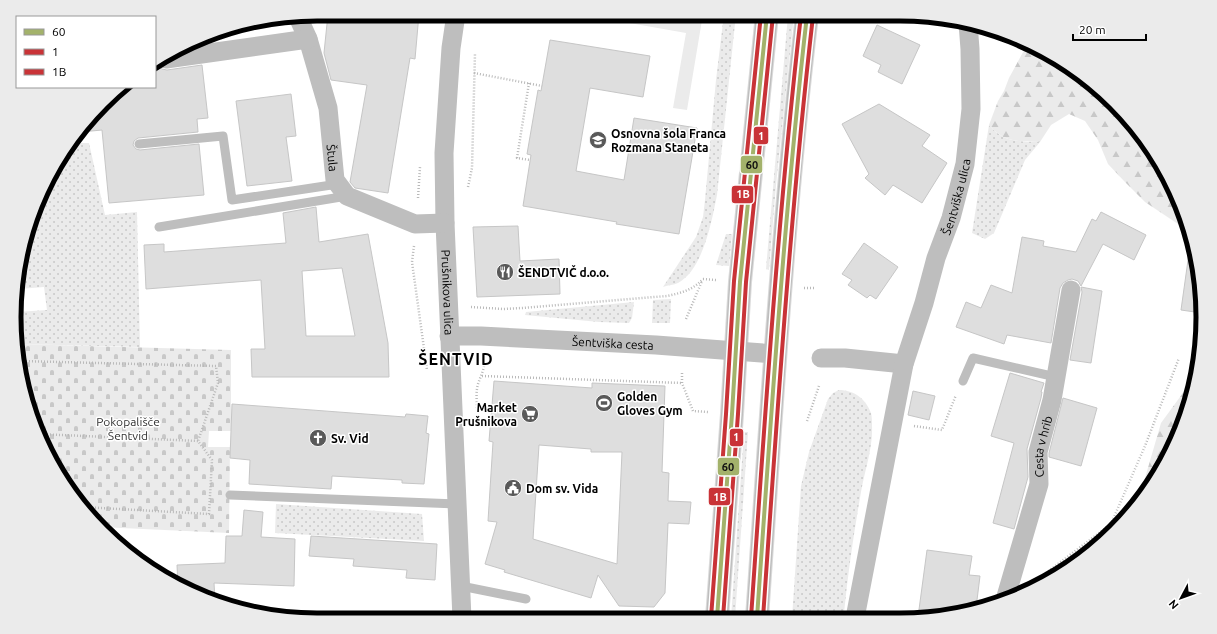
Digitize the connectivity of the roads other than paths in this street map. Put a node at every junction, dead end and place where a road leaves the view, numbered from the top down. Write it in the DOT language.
graph roads {
  1 [pos="455,21"];
  2 [pos="766,21"];
  3 [pos="806,21"];
  4 [pos="300,22"];
  5 [pos="968,29"];
  6 [pos="308,39"];
  7 [pos="175,58"];
  8 [pos="139,144"];
  9 [pos="342,190"];
  10 [pos="445,223"];
  11 [pos="159,227"];
  12 [pos="1071,290"];
  13 [pos="449,336"];
  14 [pos="736,351"];
  15 [pos="776,354"];
  16 [pos="821,358"];
  17 [pos="904,364"];
  18 [pos="1056,377"];
  19 [pos="963,381"];
  20 [pos="230,495"];
  21 [pos="457,504"];
  22 [pos="460,586"];
  23 [pos="1007,592"];
  24 [pos="526,599"];
  25 [pos="462,613"];
  26 [pos="717,613"];
  27 [pos="757,613"];
  28 [pos="856,613"];
  1 -- 10 [label="street, Prušnikova ulica"];
  2 -- 14 [label="main road"];
  3 -- 15 [label="main road"];
  4 -- 6 [label="street, Štula"];
  5 -- 17 [label="street, Šentviška ulica"];
  6 -- 7 [label="street"];
  6 -- 9 [label="street, Štula"];
  8 -- 9 [label="lane"];
  9 -- 10 [label="street"];
  9 -- 11 [label="lane"];
  10 -- 13 [label="street, Prušnikova ulica"];
  12 -- 18 [label="street, Cesta v hrib"];
  13 -- 14 [label="street, Šentviška cesta"];
  13 -- 21 [label="street, Prušnikova ulica"];
  14 -- 15 [label="street, Šentviška cesta"];
  14 -- 26 [label="main road"];
  15 -- 27 [label="main road"];
  16 -- 17 [label="street"];
  17 -- 28 [label="street"];
  18 -- 19 [label="lane"];
  18 -- 23 [label="street, Cesta v hrib"];
  20 -- 21 [label="lane"];
  21 -- 22 [label="street, Prušnikova ulica"];
  22 -- 24 [label="lane"];
  22 -- 25 [label="street, Prušnikova ulica"];
}
